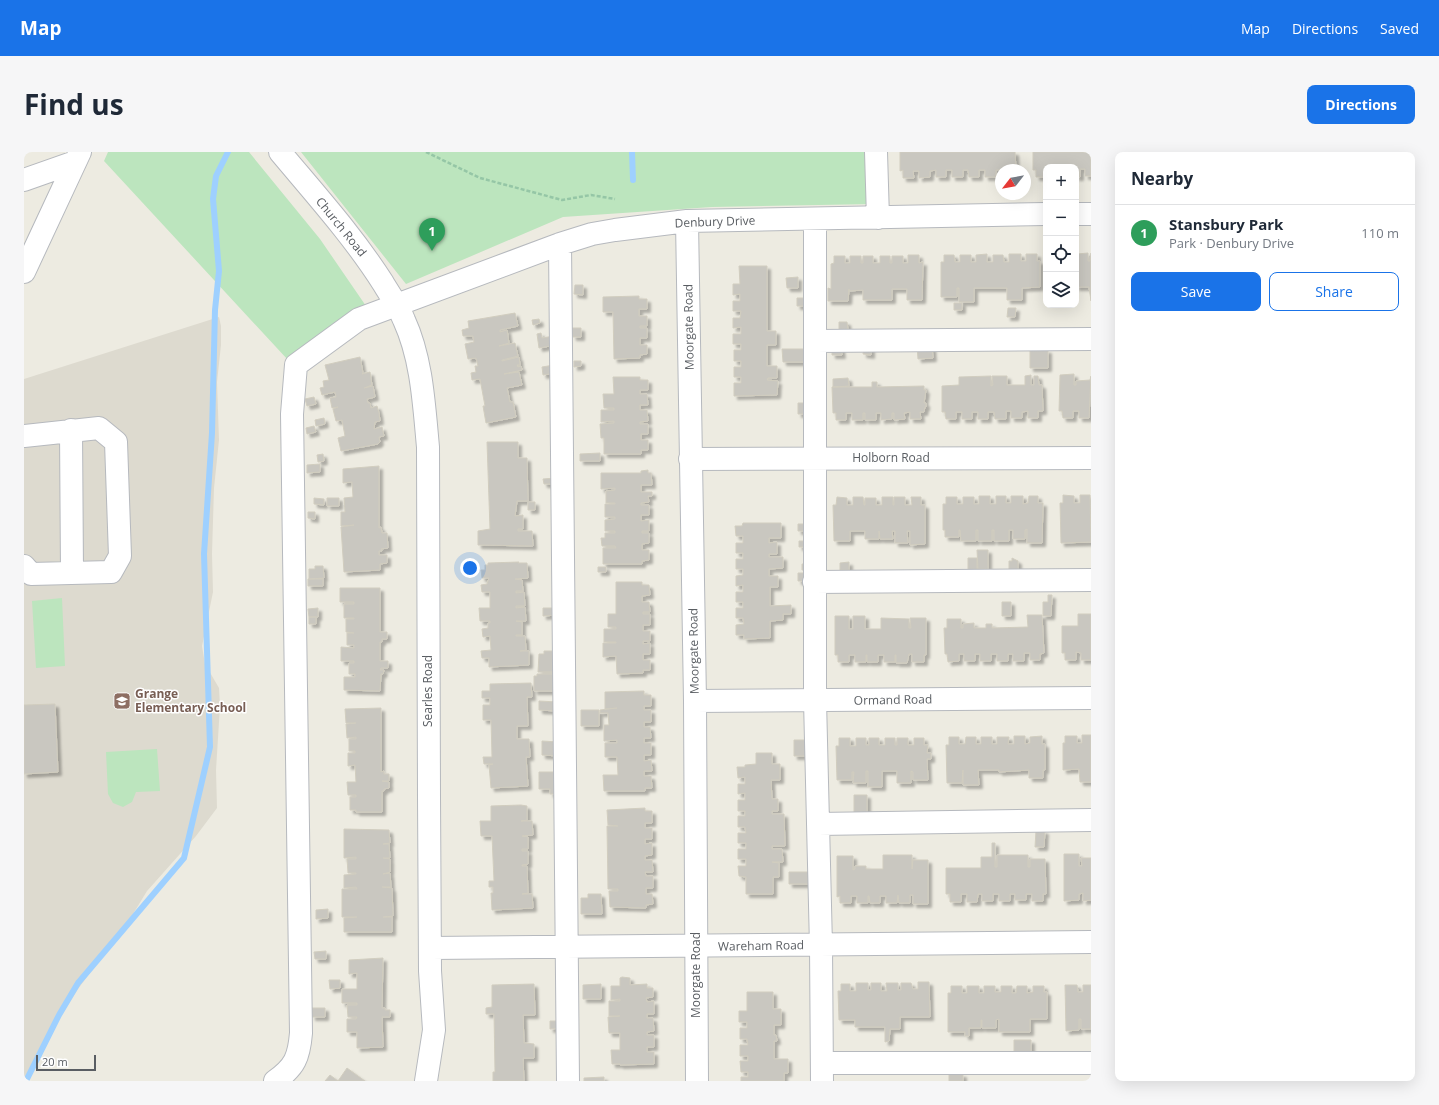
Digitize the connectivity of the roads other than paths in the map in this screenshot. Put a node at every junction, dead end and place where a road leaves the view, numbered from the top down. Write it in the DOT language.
graph roads {
  1 [pos="280,152"];
  2 [pos="876,152"];
  3 [pos="78,157"];
  4 [pos="24,180"];
  5 [pos="1043,214"];
  6 [pos="1079,214"];
  7 [pos="1091,214"];
  8 [pos="878,218"];
  9 [pos="815,219"];
  10 [pos="687,221"];
  11 [pos="560,244"];
  12 [pos="24,272"];
  13 [pos="397,306"];
  14 [pos="1091,339"];
  15 [pos="815,341"];
  16 [pos="71,430"];
  17 [pos="24,436"];
  18 [pos="1091,458"];
  19 [pos="690,459"];
  20 [pos="814,459"];
  21 [pos="24,566"];
  22 [pos="72,573"];
  23 [pos="1091,580"];
  24 [pos="814,582"];
  25 [pos="1091,698"];
  26 [pos="814,700"];
  27 [pos="695,702"];
  28 [pos="1091,820"];
  29 [pos="818,824"];
  30 [pos="1091,942"];
  31 [pos="821,946"];
  32 [pos="567,947"];
  33 [pos="696,947"];
  34 [pos="431,948"];
  35 [pos="1091,1063"];
  36 [pos="822,1072"];
  37 [pos="275,1081"];
  38 [pos="426,1081"];
  39 [pos="568,1081"];
  40 [pos="697,1081"];
  1 -- 13 [label="street, Church Road"];
  2 -- 8 [label="street"];
  3 -- 4 [label="street"];
  3 -- 12 [label="street"];
  5 -- 8 [label="street, Denbury Drive"];
  6 -- 7 [label="street"];
  8 -- 9 [label="street, Denbury Drive"];
  9 -- 10 [label="street, Denbury Drive"];
  9 -- 15 [label="street"];
  10 -- 11 [label="street, Denbury Drive"];
  10 -- 19 [label="street, Moorgate Road"];
  11 -- 13 [label="street, Denbury Drive"];
  11 -- 32 [label="street"];
  13 -- 34 [label="street, Searles Road"];
  13 -- 37 [label="street, Denbury Drive"];
  14 -- 15 [label="street"];
  15 -- 20 [label="street"];
  16 -- 17 [label="street"];
  16 -- 22 [label="street"];
  16 -- 22 [label="street"];
  18 -- 20 [label="street, Holborn Road"];
  19 -- 20 [label="street, Holborn Road"];
  19 -- 27 [label="street, Moorgate Road"];
  20 -- 24 [label="street"];
  21 -- 22 [label="street"];
  23 -- 24 [label="street"];
  24 -- 26 [label="street"];
  25 -- 26 [label="street, Ormand Road"];
  26 -- 27 [label="street, Ormand Road"];
  26 -- 29 [label="street"];
  27 -- 33 [label="street, Moorgate Road"];
  28 -- 29 [label="street"];
  29 -- 31 [label="street"];
  30 -- 31 [label="street, Wareham Road"];
  31 -- 33 [label="street, Wareham Road"];
  31 -- 36 [label="street"];
  32 -- 33 [label="street, Wareham Road"];
  32 -- 34 [label="street, Wareham Road"];
  32 -- 39 [label="street"];
  33 -- 40 [label="street, Moorgate Road"];
  34 -- 38 [label="street, Searles Road"];
  35 -- 36 [label="street"];
}
